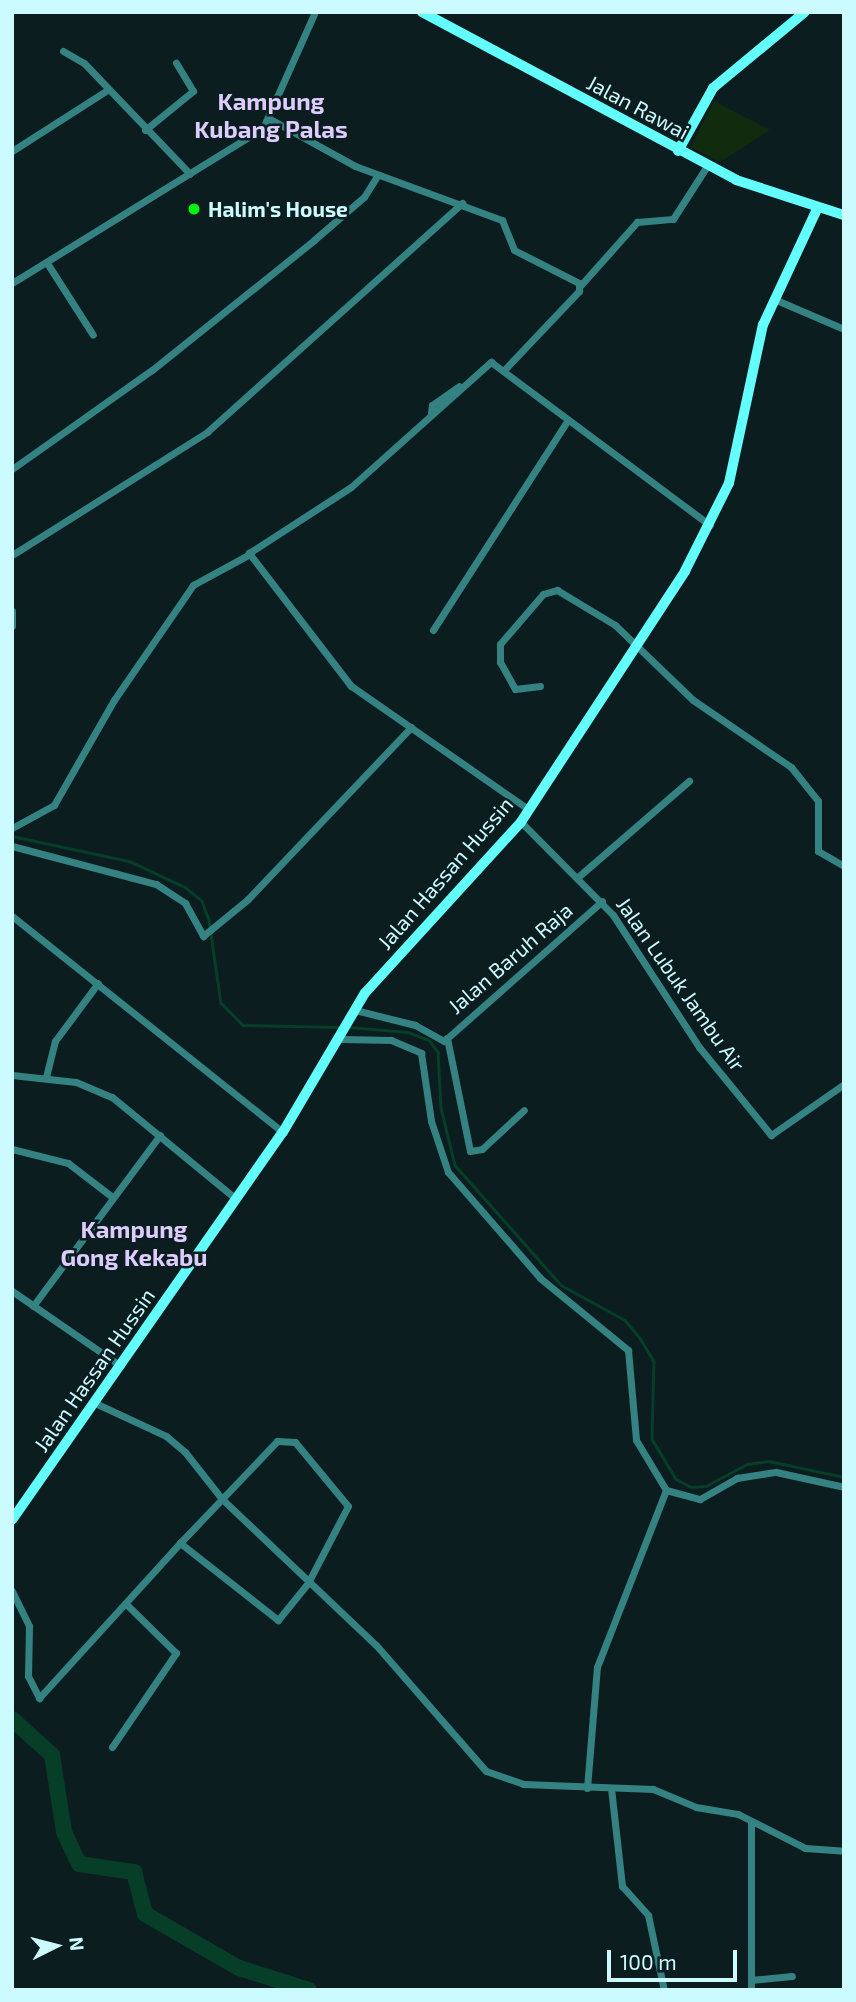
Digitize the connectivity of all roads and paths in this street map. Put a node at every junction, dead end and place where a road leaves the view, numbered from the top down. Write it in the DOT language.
graph roads {
  1 [pos="315,12"];
  2 [pos="422,12"];
  3 [pos="805,12"];
  4 [pos="63,51"];
  5 [pos="176,63"];
  6 [pos="106,91"];
  7 [pos="270,119"];
  8 [pos="145,130"];
  9 [pos="12,151"];
  10 [pos="678,151"];
  11 [pos="707,166"];
  12 [pos="190,174"];
  13 [pos="378,175"];
  14 [pos="462,203"];
  15 [pos="818,207"];
  16 [pos="844,215"];
  17 [pos="47,264"];
  18 [pos="12,283"];
  19 [pos="579,288"];
  20 [pos="774,299"];
  21 [pos="844,329"];
  22 [pos="93,335"];
  23 [pos="503,371"];
  24 [pos="568,420"];
  25 [pos="12,469"];
  26 [pos="710,525"];
  27 [pos="12,555"];
  28 [pos="248,555"];
  29 [pos="12,611"];
  30 [pos="12,626"];
  31 [pos="433,630"];
  32 [pos="634,641"];
  33 [pos="540,686"];
  34 [pos="411,727"];
  35 [pos="689,781"];
  36 [pos="528,809"];
  37 [pos="521,822"];
  38 [pos="13,827"];
  39 [pos="12,846"];
  40 [pos="844,866"];
  41 [pos="578,877"];
  42 [pos="602,901"];
  43 [pos="12,916"];
  44 [pos="98,983"];
  45 [pos="352,1015"];
  46 [pos="343,1037"];
  47 [pos="444,1040"];
  48 [pos="12,1075"];
  49 [pos="46,1077"];
  50 [pos="844,1084"];
  51 [pos="524,1110"];
  52 [pos="283,1132"];
  53 [pos="160,1135"];
  54 [pos="12,1149"];
  55 [pos="111,1196"];
  56 [pos="236,1199"];
  57 [pos="12,1291"];
  58 [pos="33,1306"];
  59 [pos="121,1366"];
  60 [pos="95,1403"];
  61 [pos="844,1487"];
  62 [pos="666,1490"];
  63 [pos="222,1499"];
  64 [pos="12,1520"];
  65 [pos="180,1543"];
  66 [pos="309,1583"];
  67 [pos="12,1591"];
  68 [pos="125,1603"];
  69 [pos="112,1747"];
  70 [pos="587,1788"];
  71 [pos="611,1788"];
  72 [pos="751,1822"];
  73 [pos="844,1851"];
  74 [pos="792,1976"];
  75 [pos="751,1980"];
  76 [pos="664,1990"];
  77 [pos="751,1990"];
  1 -- 7 [label="street"];
  2 -- 10 [label="street, Jalan Rawai"];
  3 -- 10 [label="street"];
  4 -- 6 [label="street"];
  5 -- 8 [label="street"];
  6 -- 8 [label="street"];
  6 -- 9 [label="street"];
  7 -- 12 [label="street"];
  7 -- 13 [label="street"];
  8 -- 12 [label="street"];
  10 -- 11 [label="street, Jalan Rawai"];
  11 -- 15 [label="street, Jalan Rawai"];
  11 -- 19 [label="street"];
  12 -- 17 [label="street"];
  13 -- 14 [label="street"];
  13 -- 25 [label="street"];
  14 -- 19 [label="street"];
  14 -- 27 [label="street"];
  15 -- 16 [label="street, Jalan Rawai"];
  15 -- 20 [label="street, Jalan Hassan Hussin"];
  17 -- 18 [label="street"];
  17 -- 22 [label="street"];
  19 -- 23 [label="street"];
  20 -- 21 [label="street"];
  20 -- 26 [label="street, Jalan Hassan Hussin"];
  23 -- 24 [label="street"];
  23 -- 28 [label="street"];
  24 -- 26 [label="street"];
  24 -- 31 [label="street"];
  26 -- 32 [label="street, Jalan Hassan Hussin"];
  28 -- 34 [label="street"];
  28 -- 38 [label="street"];
  29 -- 30 [label="street"];
  32 -- 33 [label="street"];
  32 -- 36 [label="street, Jalan Hassan Hussin"];
  32 -- 40 [label="street"];
  34 -- 36 [label="street"];
  34 -- 39 [label="street"];
  35 -- 41 [label="street"];
  36 -- 37 [label="street, Jalan Hassan Hussin"];
  37 -- 41 [label="street, Jalan Lubuk Jambu Air"];
  37 -- 45 [label="street, Jalan Hassan Hussin"];
  41 -- 42 [label="street, Jalan Lubuk Jambu Air"];
  42 -- 47 [label="street, Jalan Baruh Raja"];
  42 -- 50 [label="street, Jalan Lubuk Jambu Air"];
  43 -- 44 [label="street"];
  44 -- 49 [label="street"];
  44 -- 52 [label="street"];
  45 -- 46 [label="street, Jalan Hassan Hussin"];
  45 -- 47 [label="street"];
  46 -- 52 [label="street, Jalan Hassan Hussin"];
  46 -- 62 [label="street"];
  47 -- 51 [label="street"];
  48 -- 49 [label="street"];
  49 -- 53 [label="street"];
  52 -- 56 [label="street, Jalan Hassan Hussin"];
  53 -- 55 [label="street"];
  53 -- 56 [label="street"];
  54 -- 55 [label="street"];
  55 -- 58 [label="street"];
  56 -- 59 [label="street, Jalan Hassan Hussin"];
  57 -- 58 [label="street"];
  58 -- 59 [label="street"];
  59 -- 60 [label="street, Jalan Hassan Hussin"];
  60 -- 63 [label="street"];
  60 -- 64 [label="street, Jalan Hassan Hussin"];
  61 -- 62 [label="street"];
  62 -- 70 [label="street"];
  63 -- 65 [label="street"];
  63 -- 66 [label="street"];
  63 -- 66 [label="street"];
  65 -- 66 [label="street"];
  65 -- 68 [label="street"];
  66 -- 70 [label="street"];
  67 -- 68 [label="street"];
  68 -- 69 [label="street"];
  70 -- 71 [label="street"];
  71 -- 72 [label="street"];
  71 -- 76 [label="street"];
  72 -- 73 [label="street"];
  72 -- 75 [label="street"];
  74 -- 75 [label="street"];
  75 -- 77 [label="street"];
}
